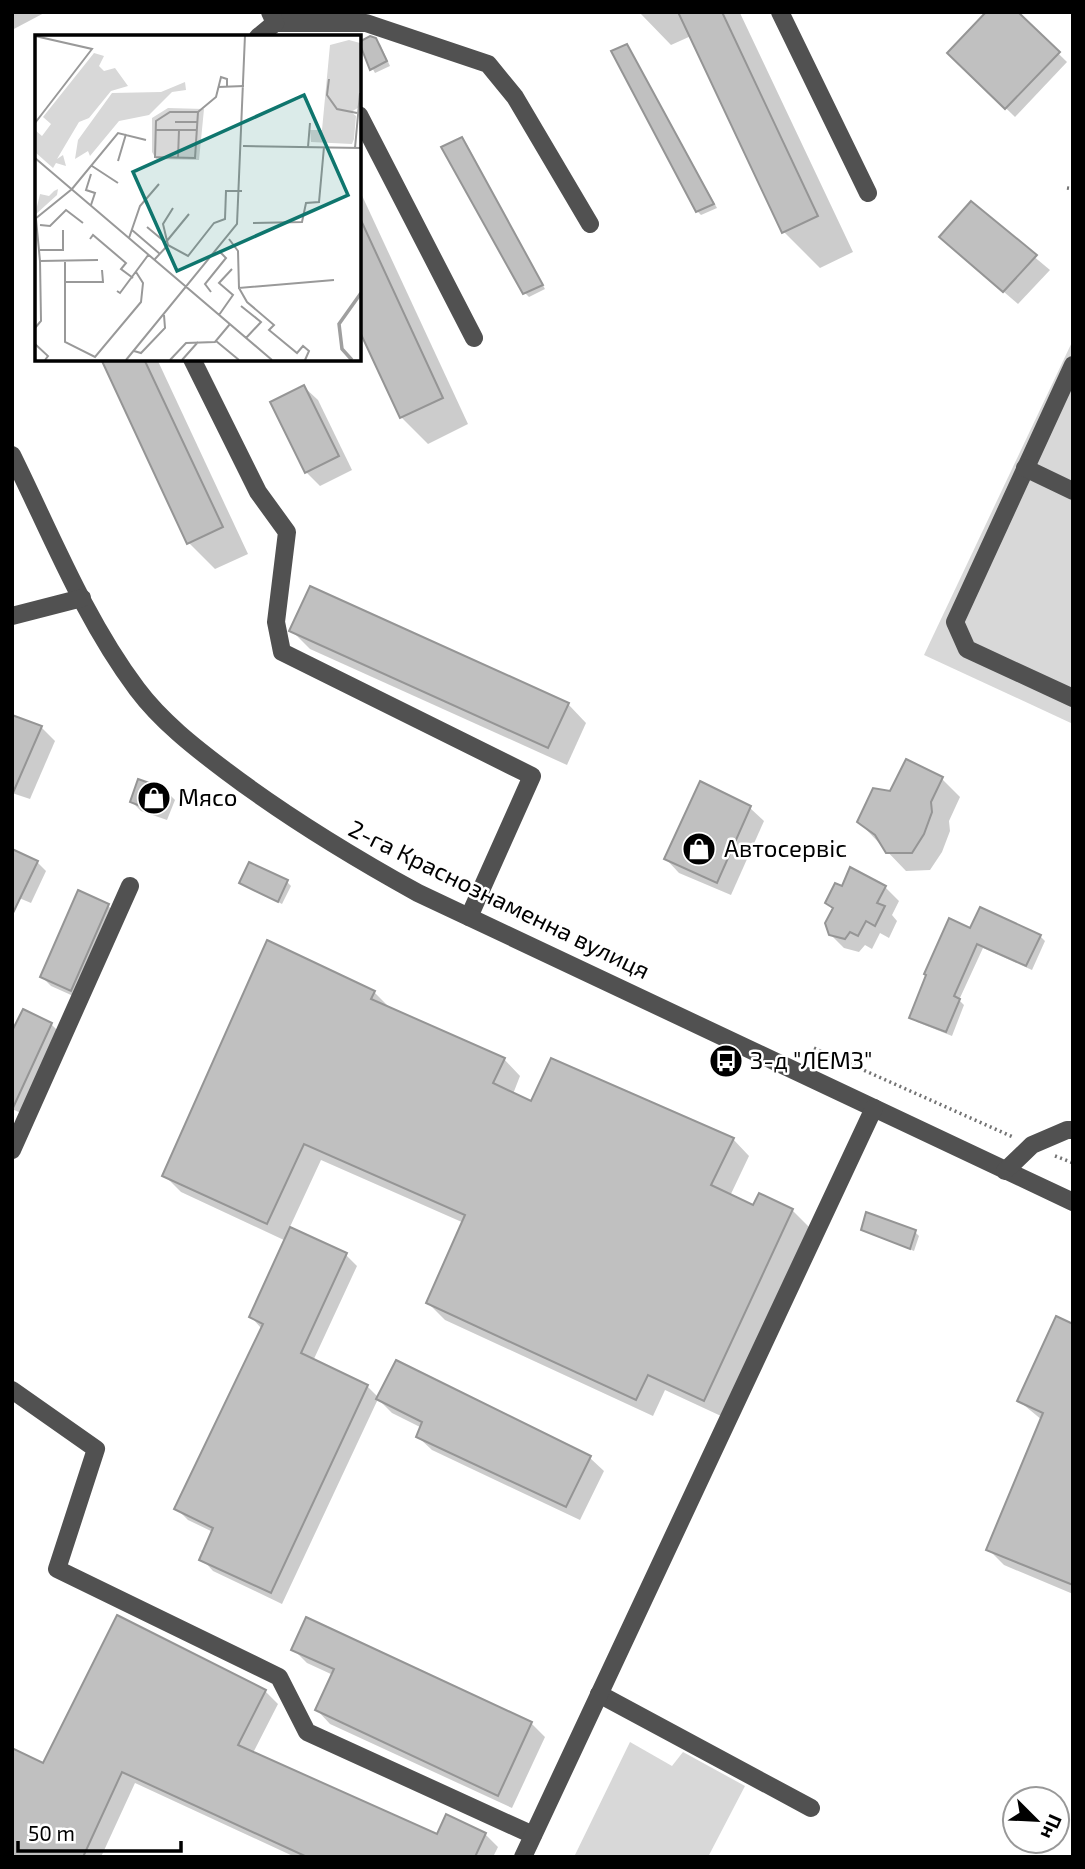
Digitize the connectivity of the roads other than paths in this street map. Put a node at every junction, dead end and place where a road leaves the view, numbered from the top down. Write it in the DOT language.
graph roads {
  1 [pos="780,12"];
  2 [pos="278,19"];
  3 [pos="313,24"];
  4 [pos="260,35"];
  5 [pos="360,117"];
  6 [pos="868,193"];
  7 [pos="590,224"];
  8 [pos="474,338"];
  9 [pos="192,360"];
  10 [pos="1073,365"];
  11 [pos="13,460"];
  12 [pos="1025,468"];
  13 [pos="1073,491"];
  14 [pos="82,598"];
  15 [pos="12,616"];
  16 [pos="1073,698"];
  17 [pos="130,886"];
  18 [pos="469,917"];
  19 [pos="874,1108"];
  20 [pos="1073,1130"];
  21 [pos="12,1150"];
  22 [pos="1005,1171"];
  23 [pos="1073,1202"];
  24 [pos="12,1390"];
  25 [pos="599,1694"];
  26 [pos="811,1808"];
  27 [pos="533,1835"];
  28 [pos="523,1857"];
  1 -- 6 [label="street"];
  2 -- 3 [label="street"];
  2 -- 4 [label="street"];
  3 -- 7 [label="street"];
  5 -- 8 [label="street"];
  9 -- 18 [label="street"];
  10 -- 12 [label="street"];
  11 -- 14 [label="street, 2-га Краснознаменна вулиця"];
  12 -- 13 [label="street"];
  12 -- 16 [label="street"];
  14 -- 15 [label="street"];
  14 -- 18 [label="street, 2-га Краснознаменна вулиця"];
  17 -- 21 [label="street"];
  18 -- 19 [label="street, 2-га Краснознаменна вулиця"];
  19 -- 22 [label="street, 2-га Краснознаменна вулиця"];
  19 -- 25 [label="street"];
  20 -- 22 [label="street"];
  22 -- 23 [label="street, 2-га Краснознаменна вулиця"];
  24 -- 27 [label="street"];
  25 -- 26 [label="street"];
  25 -- 27 [label="street"];
  27 -- 28 [label="street"];
}
